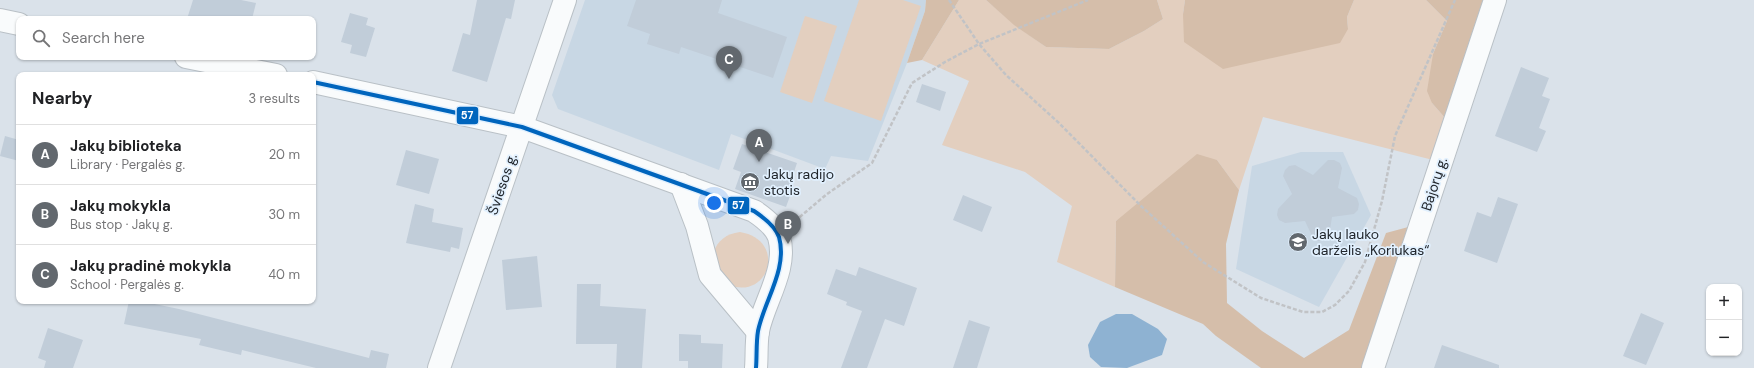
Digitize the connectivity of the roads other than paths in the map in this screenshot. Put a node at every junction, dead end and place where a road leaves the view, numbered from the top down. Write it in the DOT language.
graph roads {
  1 [pos="565,0"];
  2 [pos="1494,0"];
  3 [pos="0,20"];
  4 [pos="16,23"];
  5 [pos="201,60"];
  6 [pos="261,72"];
  7 [pos="316,83"];
  8 [pos="522,127"];
  9 [pos="681,184"];
  10 [pos="758,332"];
  11 [pos="439,368"];
  12 [pos="756,368"];
  13 [pos="1373,368"];
  1 -- 8 [label="street, Šviesos g."];
  2 -- 13 [label="street, Bajorų g."];
  3 -- 4 [label="street"];
  5 -- 6 [label="street"];
  7 -- 8 [label="street"];
  8 -- 9 [label="street"];
  8 -- 11 [label="street, Šviesos g."];
  9 -- 10 [label="street"];
  9 -- 10 [label="street"];
  10 -- 12 [label="street"];
}
